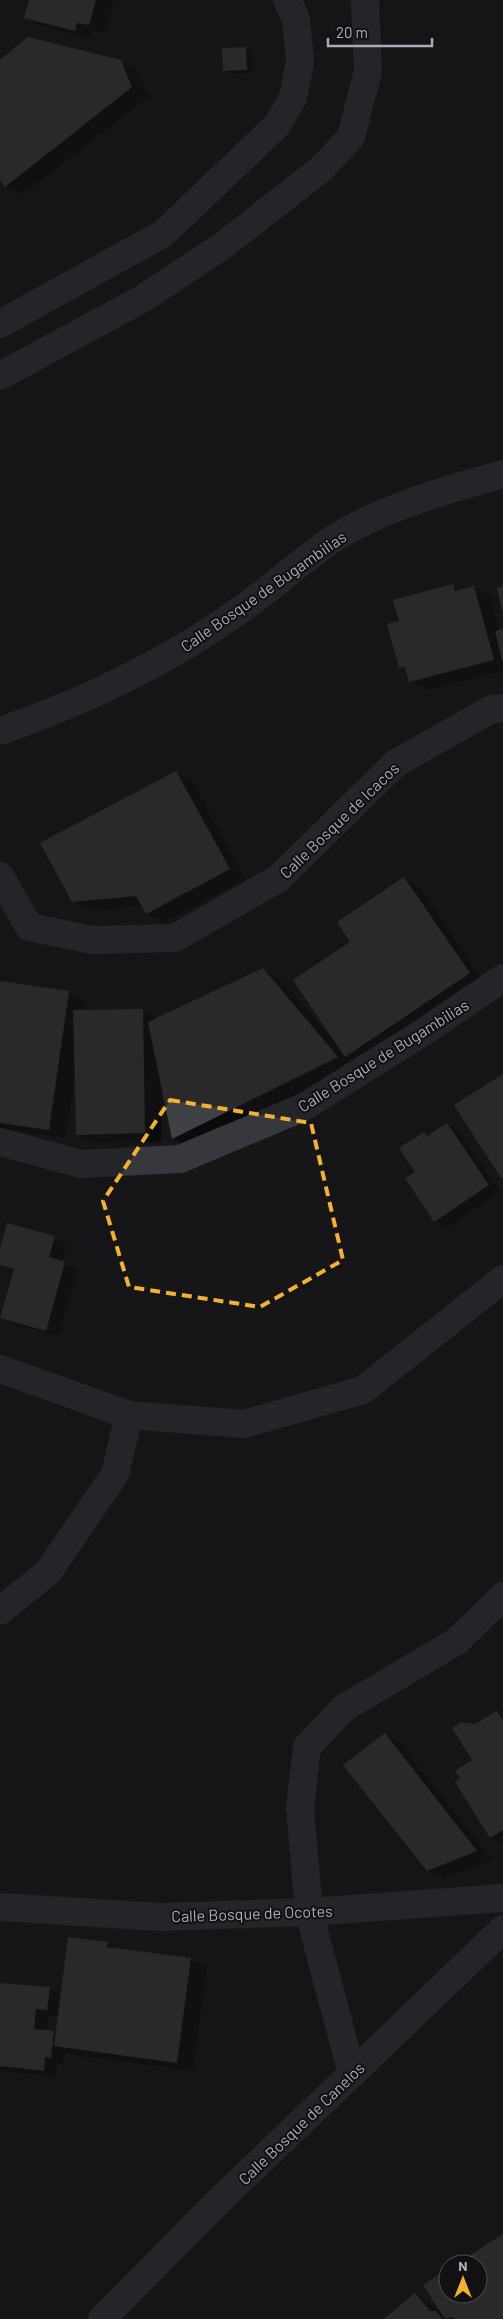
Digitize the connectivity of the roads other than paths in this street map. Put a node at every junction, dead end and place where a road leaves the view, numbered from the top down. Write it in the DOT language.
graph roads {
  1 [pos="287,0"];
  2 [pos="365,0"];
  3 [pos="0,324"];
  4 [pos="0,376"];
  5 [pos="503,474"];
  6 [pos="503,708"];
  7 [pos="0,731"];
  8 [pos="0,876"];
  9 [pos="503,978"];
  10 [pos="0,1142"];
  11 [pos="503,1279"];
  12 [pos="0,1369"];
  13 [pos="129,1416"];
  14 [pos="503,1596"];
  15 [pos="0,1611"];
  16 [pos="503,1898"];
  17 [pos="0,1907"];
  18 [pos="309,1912"];
  19 [pos="503,1929"];
  20 [pos="352,2074"];
  21 [pos="102,2319"];
  1 -- 3 [label="street"];
  2 -- 4 [label="street"];
  5 -- 7 [label="street, Calle Bosque de Bugambilias"];
  6 -- 8 [label="street, Calle Bosque de Icacos"];
  9 -- 10 [label="street, Calle Bosque de Bugambilias"];
  11 -- 13 [label="street"];
  12 -- 13 [label="street"];
  13 -- 15 [label="street"];
  14 -- 18 [label="street"];
  16 -- 18 [label="street, Calle Bosque de Ocotes"];
  17 -- 18 [label="street, Calle Bosque de Ocotes"];
  18 -- 20 [label="street"];
  19 -- 20 [label="street, Calle Bosque de Canelos"];
  20 -- 21 [label="street, Calle Bosque de Canelos"];
}
